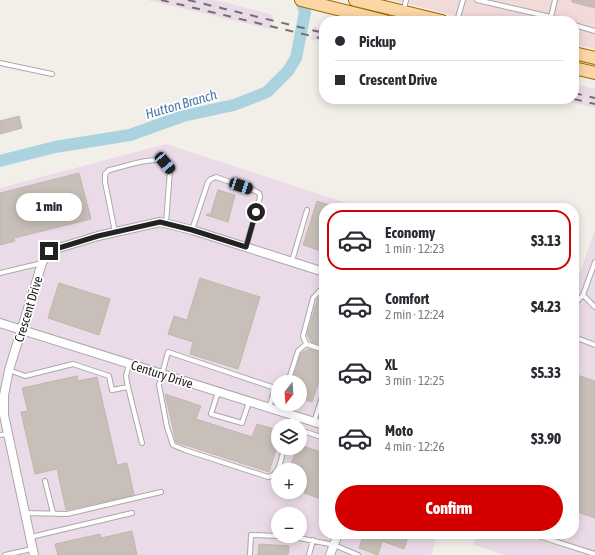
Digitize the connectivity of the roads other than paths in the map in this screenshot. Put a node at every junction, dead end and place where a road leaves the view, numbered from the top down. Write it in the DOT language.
graph roads {
  1 [pos="301,0"];
  2 [pos="355,0"];
  3 [pos="463,0"];
  4 [pos="478,0"];
  5 [pos="555,0"];
  6 [pos="405,6"];
  7 [pos="367,16"];
  8 [pos="430,16"];
  9 [pos="458,16"];
  10 [pos="547,16"];
  11 [pos="551,16"];
  12 [pos="579,26"];
  13 [pos="595,31"];
  14 [pos="579,54"];
  15 [pos="595,58"];
  16 [pos="0,63"];
  17 [pos="579,69"];
  18 [pos="595,73"];
  19 [pos="52,74"];
  20 [pos="307,210"];
  21 [pos="166,223"];
  22 [pos="192,230"];
  23 [pos="115,232"];
  24 [pos="246,247"];
  25 [pos="292,262"];
  26 [pos="595,262"];
  27 [pos="42,263"];
  28 [pos="319,270"];
  29 [pos="0,273"];
  30 [pos="590,274"];
  31 [pos="595,277"];
  32 [pos="319,291"];
  33 [pos="583,295"];
  34 [pos="579,299"];
  35 [pos="595,307"];
  36 [pos="0,323"];
  37 [pos="21,330"];
  38 [pos="579,340"];
  39 [pos="306,344"];
  40 [pos="595,345"];
  41 [pos="319,348"];
  42 [pos="129,364"];
  43 [pos="9,370"];
  44 [pos="162,374"];
  45 [pos="290,375"];
  46 [pos="128,387"];
  47 [pos="2,388"];
  48 [pos="218,392"];
  49 [pos="249,402"];
  50 [pos="319,406"];
  51 [pos="268,408"];
  52 [pos="283,413"];
  53 [pos="2,415"];
  54 [pos="295,419"];
  55 [pos="307,421"];
  56 [pos="314,422"];
  57 [pos="319,424"];
  58 [pos="307,432"];
  59 [pos="4,434"];
  60 [pos="319,436"];
  61 [pos="142,443"];
  62 [pos="282,455"];
  63 [pos="45,480"];
  64 [pos="161,492"];
  65 [pos="25,513"];
  66 [pos="132,513"];
  67 [pos="52,514"];
  68 [pos="271,536"];
  69 [pos="31,537"];
  70 [pos="307,539"];
  71 [pos="336,539"];
  72 [pos="548,539"];
  73 [pos="313,540"];
  74 [pos="334,545"];
  75 [pos="34,552"];
  76 [pos="595,554"];
  77 [pos="5,555"];
  78 [pos="250,555"];
  79 [pos="309,555"];
  80 [pos="330,555"];
  81 [pos="358,555"];
  1 -- 7 [label="main road"];
  2 -- 6 [label="main road"];
  3 -- 9 [label="lane"];
  4 -- 10 [label="lane"];
  5 -- 11 [label="lane"];
  6 -- 8 [label="main road"];
  12 -- 13 [label="lane"];
  14 -- 15 [label="main road"];
  16 -- 19 [label="lane"];
  17 -- 18 [label="main road"];
  20 -- 25 [label="lane"];
  21 -- 22 [label="street, Crescent Drive"];
  21 -- 23 [label="street, Crescent Drive"];
  21 -- 23 [label="lane"];
  22 -- 24 [label="street, Crescent Drive"];
  22 -- 24 [label="lane"];
  23 -- 27 [label="street, Crescent Drive"];
  24 -- 25 [label="street, Crescent Drive"];
  25 -- 28 [label="street, Crescent Drive"];
  26 -- 30 [label="lane"];
  27 -- 29 [label="lane"];
  27 -- 37 [label="street, Crescent Drive"];
  30 -- 31 [label="lane"];
  30 -- 33 [label="lane"];
  32 -- 39 [label="lane"];
  33 -- 34 [label="lane"];
  33 -- 35 [label="lane"];
  36 -- 37 [label="street, Century Drive"];
  37 -- 42 [label="street, Century Drive"];
  37 -- 43 [label="street, Crescent Drive"];
  38 -- 40 [label="lane"];
  39 -- 41 [label="lane"];
  39 -- 45 [label="lane"];
  42 -- 44 [label="street, Century Drive"];
  42 -- 46 [label="lane"];
  43 -- 46 [label="lane"];
  43 -- 47 [label="street, Crescent Drive"];
  44 -- 48 [label="street, Century Drive"];
  44 -- 51 [label="lane"];
  44 -- 62 [label="lane"];
  46 -- 61 [label="lane"];
  47 -- 53 [label="street, Crescent Drive"];
  48 -- 49 [label="street, Century Drive"];
  48 -- 49 [label="lane"];
  49 -- 51 [label="street, Century Drive"];
  50 -- 56 [label="lane"];
  51 -- 52 [label="street, Century Drive"];
  52 -- 54 [label="street, Century Drive"];
  53 -- 59 [label="street, Crescent Drive"];
  55 -- 56 [label="street, Century Drive"];
  56 -- 57 [label="street, Century Drive"];
  58 -- 60 [label="lane"];
  59 -- 65 [label="street, Crescent Drive"];
  63 -- 67 [label="lane"];
  64 -- 67 [label="lane"];
  65 -- 67 [label="lane"];
  65 -- 69 [label="street, Crescent Drive"];
  66 -- 69 [label="lane"];
  68 -- 78 [label="lane"];
  69 -- 75 [label="street, Crescent Drive"];
  70 -- 73 [label="lane"];
  71 -- 74 [label="street"];
  72 -- 76 [label="lane"];
  73 -- 74 [label="lane"];
  73 -- 79 [label="lane"];
  74 -- 80 [label="street"];
  74 -- 81 [label="lane"];
  75 -- 77 [label="lane"];
}
